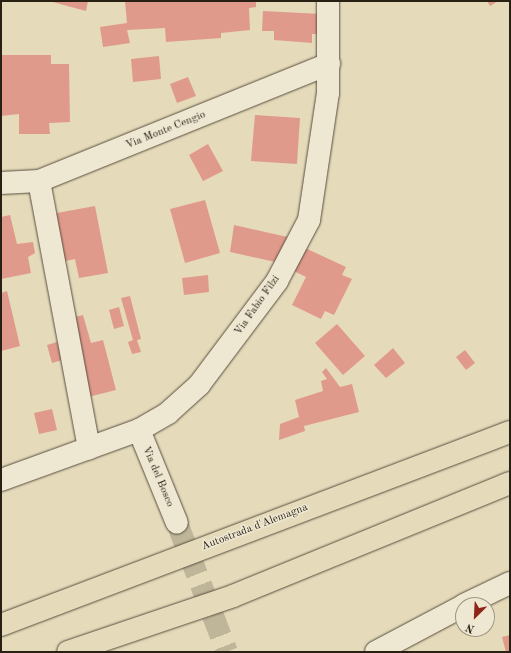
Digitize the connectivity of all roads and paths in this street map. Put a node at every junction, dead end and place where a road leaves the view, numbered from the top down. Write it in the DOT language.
graph roads {
  1 [pos="328,1"];
  2 [pos="329,64"];
  3 [pos="39,181"];
  4 [pos="1,183"];
  5 [pos="139,430"];
  6 [pos="510,432"];
  7 [pos="89,448"];
  8 [pos="1,480"];
  9 [pos="510,483"];
  10 [pos="177,523"];
  11 [pos="510,583"];
  12 [pos="481,597"];
  13 [pos="455,610"];
  14 [pos="1,625"];
  15 [pos="68,652"];
  16 [pos="376,652"];
  1 -- 2 [label="street, Via Fabio Filzi"];
  2 -- 3 [label="street, Via Monte Cengio"];
  2 -- 5 [label="street, Via Fabio Filzi"];
  3 -- 4 [label="street, Via Monte Cengio"];
  3 -- 7 [label="street"];
  5 -- 7 [label="street, Via Fabio Filzi"];
  5 -- 10 [label="street, Via del Bosco"];
  6 -- 14 [label="highway, Autostrada d'Alemagna"];
  7 -- 8 [label="street, Via Fabio Filzi"];
  9 -- 15 [label="highway"];
  11 -- 12 [label="street"];
  13 -- 16 [label="street"];
}
